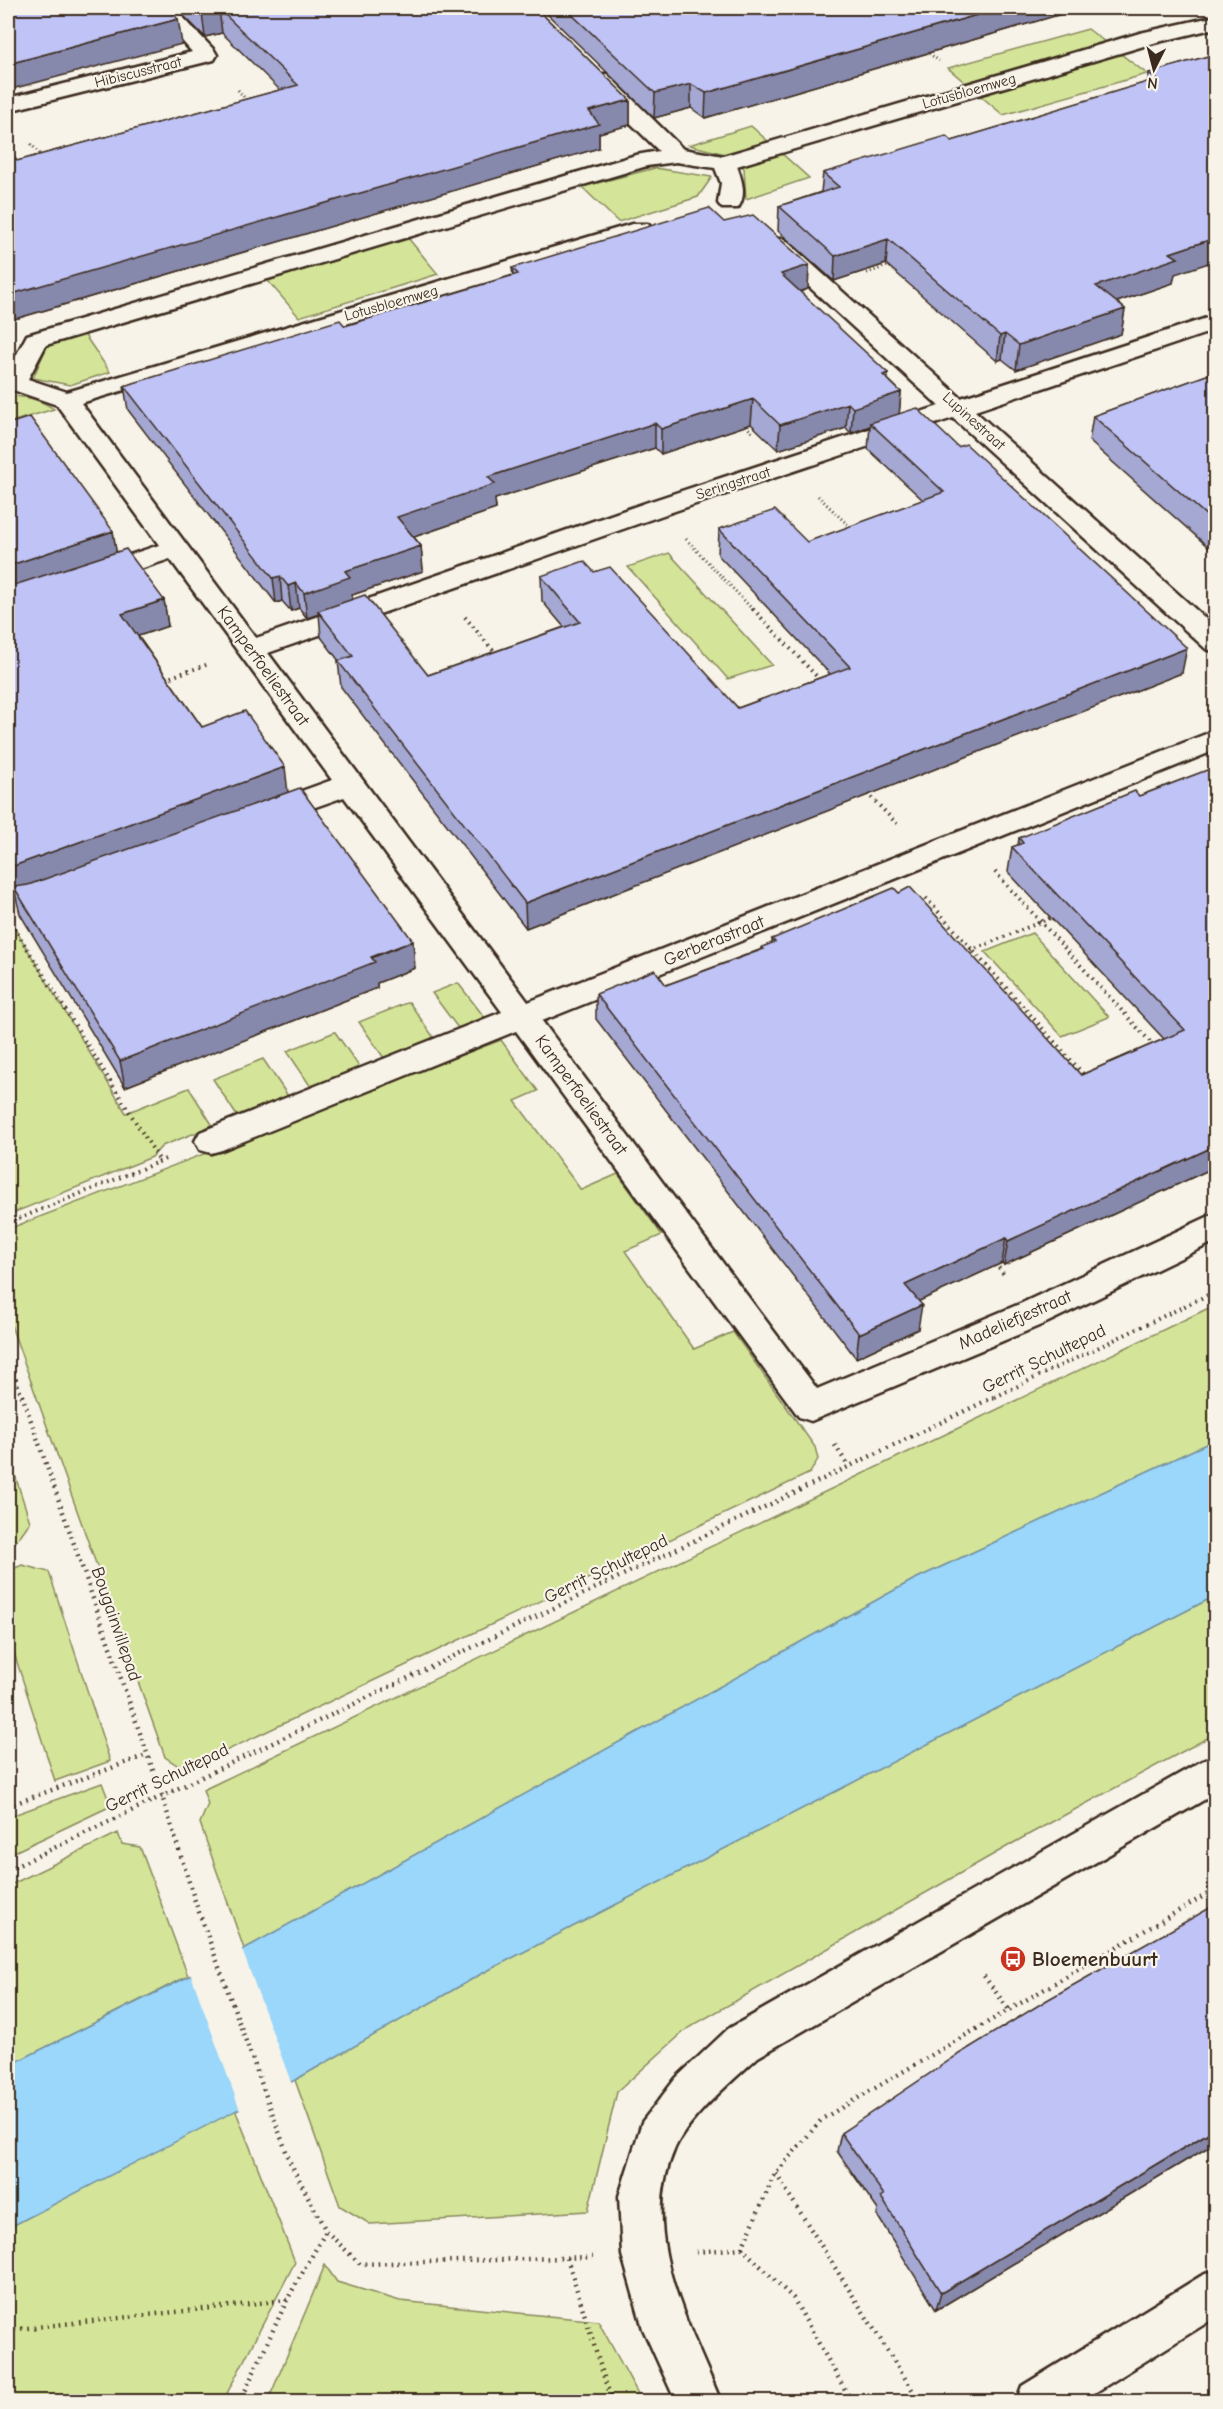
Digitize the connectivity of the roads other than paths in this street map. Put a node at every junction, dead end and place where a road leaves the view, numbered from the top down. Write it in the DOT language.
graph roads {
  1 [pos="163,8"];
  2 [pos="1215,22"];
  3 [pos="583,64"];
  4 [pos="8,105"];
  5 [pos="676,155"];
  6 [pos="724,163"];
  7 [pos="662,223"];
  8 [pos="1215,322"];
  9 [pos="11,383"];
  10 [pos="66,400"];
  11 [pos="958,406"];
  12 [pos="176,548"];
  13 [pos="8,605"];
  14 [pos="1215,643"];
  15 [pos="252,649"];
  16 [pos="1215,738"];
  17 [pos="350,784"];
  18 [pos="240,823"];
  19 [pos="523,1018"];
  20 [pos="211,1141"];
  21 [pos="1215,1226"];
  22 [pos="812,1407"];
  23 [pos="1215,1773"];
  24 [pos="1215,2291"];
  25 [pos="699,2402"];
  26 [pos="1038,2402"];
  1 -- 4 [label="street, Hibiscusstraat"];
  2 -- 6 [label="street, Lotusbloemweg"];
  3 -- 5 [label="street"];
  5 -- 6 [label="street, Lotusbloemweg"];
  5 -- 9 [label="street, Lotusbloemweg"];
  6 -- 11 [label="street, Lupinestraat"];
  7 -- 10 [label="street, Lotusbloemweg"];
  8 -- 11 [label="street, Seringstraat"];
  9 -- 10 [label="street, Lotusbloemweg"];
  10 -- 12 [label="street, Kamperfoeliestraat"];
  11 -- 14 [label="street, Lupinestraat"];
  11 -- 15 [label="street, Seringstraat"];
  12 -- 13 [label="street"];
  12 -- 15 [label="street, Kamperfoeliestraat"];
  15 -- 17 [label="street, Kamperfoeliestraat"];
  16 -- 19 [label="street, Gerberastraat"];
  17 -- 18 [label="street"];
  17 -- 19 [label="street, Kamperfoeliestraat"];
  19 -- 20 [label="street, Gerberastraat"];
  19 -- 22 [label="street, Kamperfoeliestraat"];
  21 -- 22 [label="street, Madeliefjestraat"];
  23 -- 25 [label="street"];
  24 -- 26 [label="street"];
}
